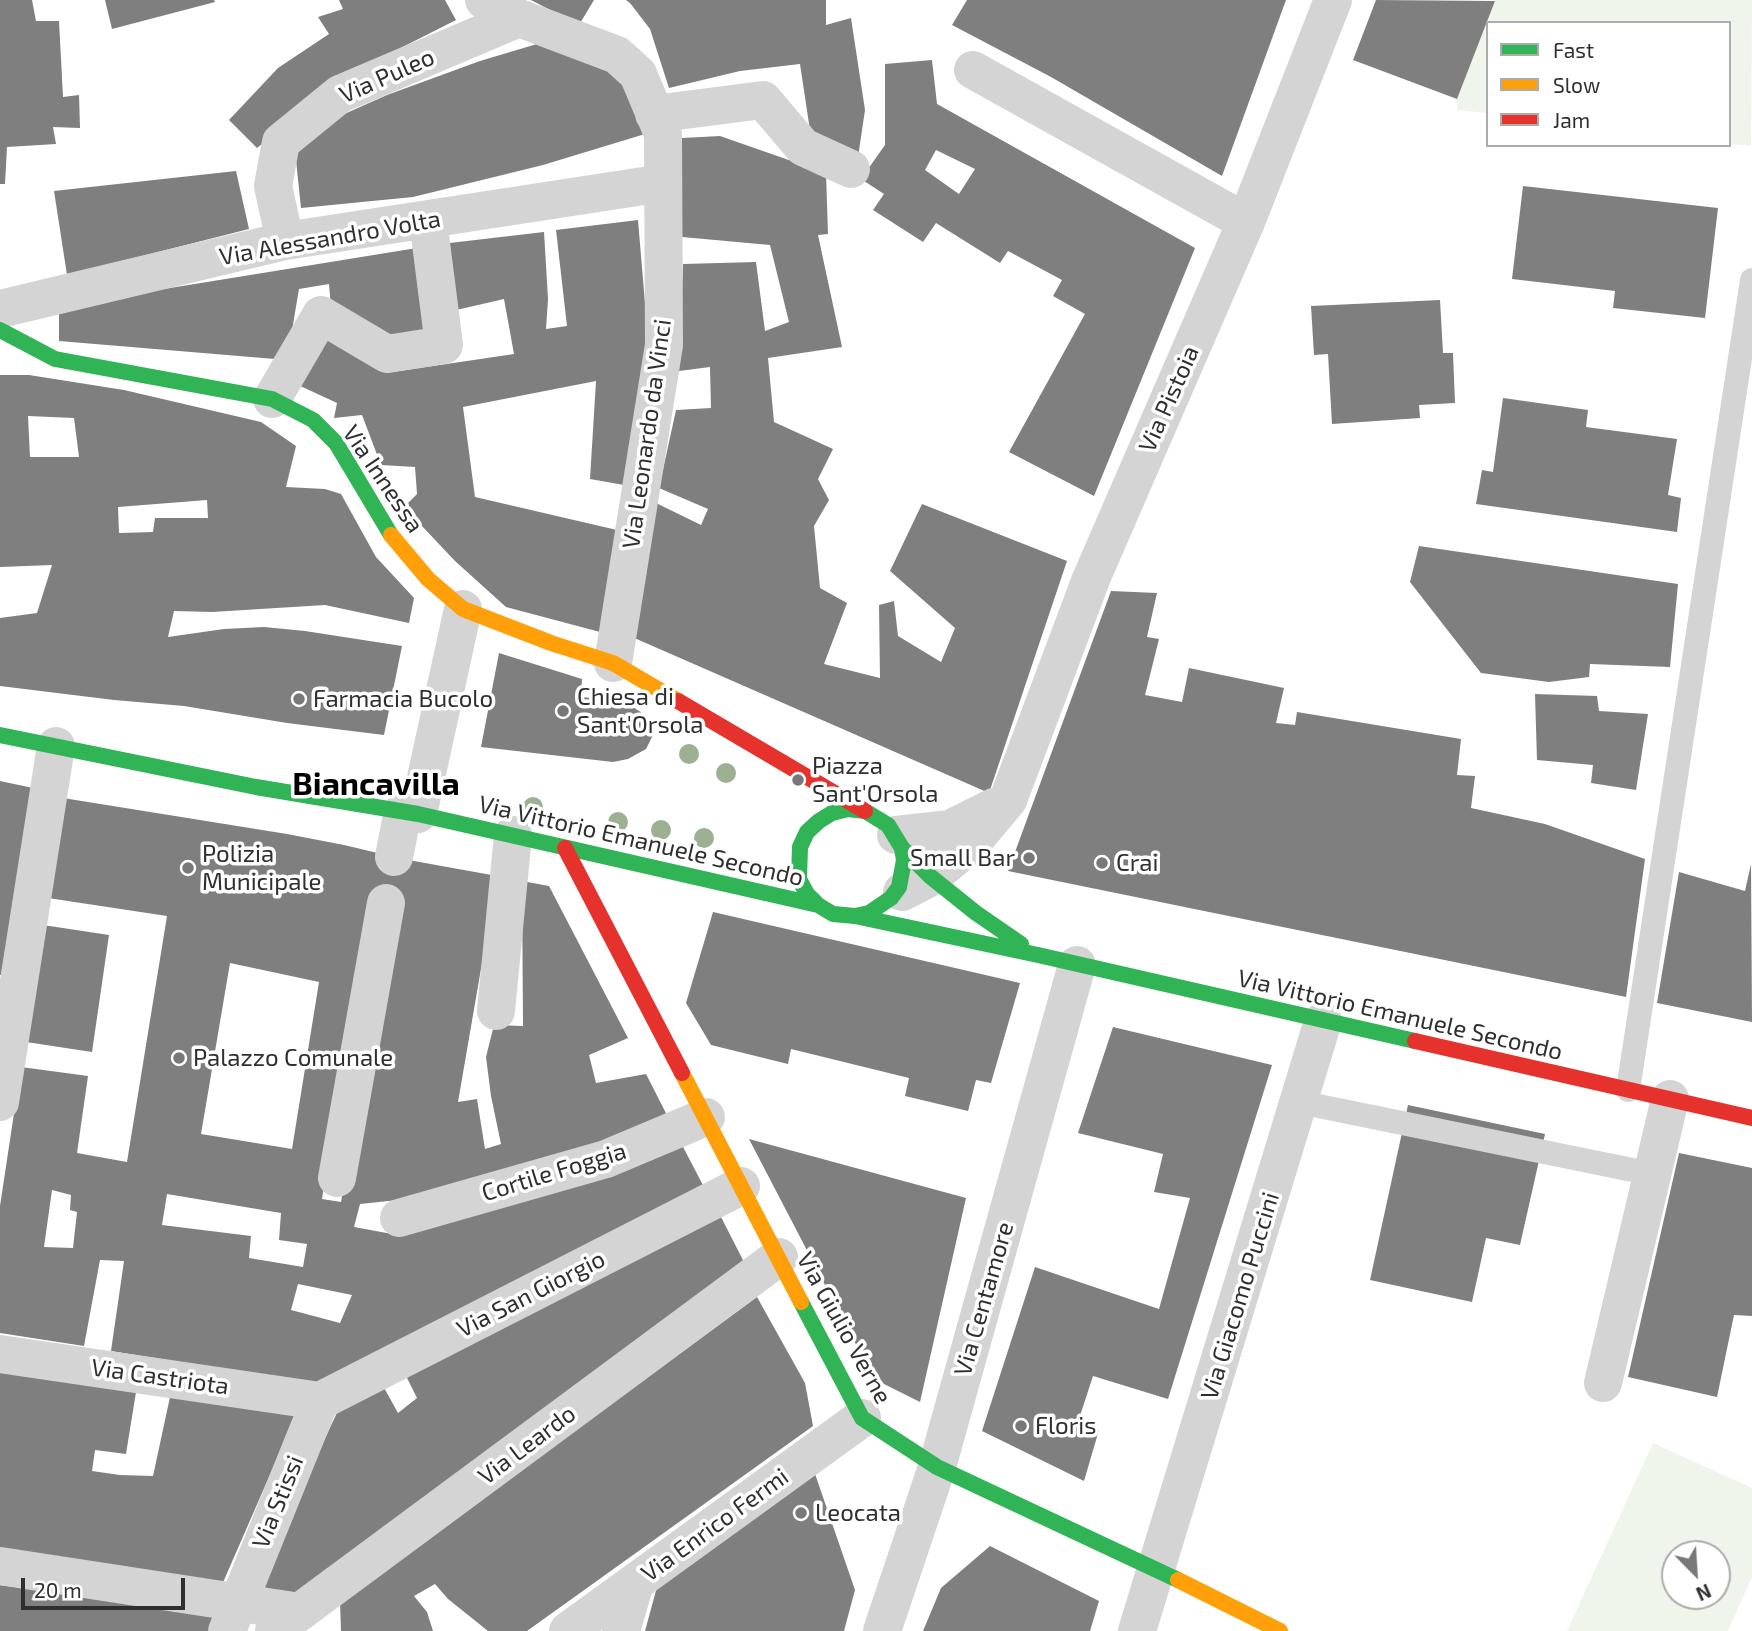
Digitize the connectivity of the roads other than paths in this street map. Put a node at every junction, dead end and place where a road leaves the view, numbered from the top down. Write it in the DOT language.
graph roads {
  1 [pos="484,0"];
  2 [pos="1333,0"];
  3 [pos="519,18"];
  4 [pos="973,70"];
  5 [pos="654,114"];
  6 [pos="851,169"];
  7 [pos="663,183"];
  8 [pos="428,219"];
  9 [pos="1246,222"];
  10 [pos="285,242"];
  11 [pos="1752,280"];
  12 [pos="0,309"];
  13 [pos="0,330"];
  14 [pos="272,399"];
  15 [pos="463,609"];
  16 [pos="607,651"];
  17 [pos="0,735"];
  18 [pos="56,746"];
  19 [pos="1009,800"];
  20 [pos="865,811"];
  21 [pos="410,813"];
  22 [pos="513,835"];
  23 [pos="899,841"];
  24 [pos="565,848"];
  25 [pos="394,857"];
  26 [pos="931,877"];
  27 [pos="891,898"];
  28 [pos="386,903"];
  29 [pos="818,905"];
  30 [pos="855,916"];
  31 [pos="1038,955"];
  32 [pos="1077,965"];
  33 [pos="496,1011"];
  34 [pos="1323,1021"];
  35 [pos="4,1054"];
  36 [pos="1628,1090"];
  37 [pos="1670,1099"];
  38 [pos="0,1102"];
  39 [pos="1299,1102"];
  40 [pos="706,1118"];
  41 [pos="1752,1118"];
  42 [pos="1652,1174"];
  43 [pos="337,1178"];
  44 [pos="741,1186"];
  45 [pos="399,1218"];
  46 [pos="779,1257"];
  47 [pos="0,1354"];
  48 [pos="1603,1383"];
  49 [pos="320,1401"];
  50 [pos="862,1418"];
  51 [pos="937,1468"];
  52 [pos="0,1566"];
  53 [pos="1157,1570"];
  54 [pos="635,1583"];
  55 [pos="232,1617"];
  56 [pos="305,1618"];
  57 [pos="568,1631"];
  58 [pos="621,1631"];
  59 [pos="882,1631"];
  60 [pos="1137,1631"];
  61 [pos="1280,1631"];
  1 -- 3 [label="street, Via Leonardo da Vinci"];
  2 -- 9 [label="street, Via Pistoia"];
  3 -- 5 [label="street, Via Leonardo da Vinci"];
  3 -- 10 [label="street, Via Puleo"];
  4 -- 9 [label="street"];
  5 -- 6 [label="street"];
  5 -- 7 [label="street, Via Leonardo da Vinci"];
  7 -- 8 [label="street, Via Alessandro Volta"];
  7 -- 16 [label="street, Via Leonardo da Vinci"];
  8 -- 10 [label="street, Via Alessandro Volta"];
  8 -- 14 [label="street"];
  9 -- 19 [label="street, Via Pistoia"];
  10 -- 12 [label="street, Via Alessandro Volta"];
  11 -- 36 [label="lane"];
  13 -- 14 [label="street, Via Innessa"];
  14 -- 15 [label="street, Via Innessa"];
  15 -- 16 [label="street, Via Innessa"];
  15 -- 21 [label="street"];
  16 -- 20 [label="street, Via Innessa"];
  17 -- 18 [label="street, Via Vittorio Emanuele Secondo"];
  18 -- 21 [label="street, Via Vittorio Emanuele Secondo"];
  18 -- 35 [label="street"];
  19 -- 23 [label="street"];
  19 -- 26 [label="street"];
  20 -- 23 [label="street"];
  20 -- 29 [label="street"];
  21 -- 22 [label="street, Via Vittorio Emanuele Secondo"];
  21 -- 25 [label="street"];
  22 -- 24 [label="street, Via Vittorio Emanuele Secondo"];
  22 -- 33 [label="street"];
  23 -- 26 [label="street"];
  23 -- 27 [label="street"];
  24 -- 29 [label="street, Via Vittorio Emanuele Secondo"];
  24 -- 40 [label="street, Via Giulio Verne"];
  26 -- 27 [label="street"];
  26 -- 31 [label="street"];
  27 -- 30 [label="street"];
  28 -- 43 [label="street"];
  29 -- 30 [label="street"];
  30 -- 31 [label="street, Via Vittorio Emanuele Secondo"];
  31 -- 32 [label="street, Via Vittorio Emanuele Secondo"];
  32 -- 34 [label="street, Via Vittorio Emanuele Secondo"];
  32 -- 51 [label="street, Via Centamore"];
  34 -- 36 [label="street, Via Vittorio Emanuele Secondo"];
  34 -- 39 [label="street, Via Giacomo Puccini"];
  35 -- 38 [label="street"];
  36 -- 37 [label="street, Via Vittorio Emanuele Secondo"];
  37 -- 41 [label="street, Via Vittorio Emanuele Secondo"];
  37 -- 42 [label="street"];
  39 -- 42 [label="lane"];
  39 -- 53 [label="street, Via Giacomo Puccini"];
  40 -- 44 [label="street, Via Giulio Verne"];
  40 -- 45 [label="street, Cortile Foggia"];
  42 -- 48 [label="street"];
  44 -- 46 [label="street, Via Giulio Verne"];
  44 -- 49 [label="street, Via San Giorgio"];
  46 -- 50 [label="street, Via Giulio Verne"];
  46 -- 56 [label="street, Via Leardo"];
  47 -- 49 [label="street, Via Castriota"];
  49 -- 55 [label="street, Via Stissi"];
  50 -- 51 [label="street, Via Giulio Verne"];
  50 -- 54 [label="street, Via Enrico Fermi"];
  51 -- 53 [label="street, Via Giulio Verne"];
  51 -- 59 [label="street, Via Centamore"];
  52 -- 55 [label="street"];
  53 -- 60 [label="street, Via Giacomo Puccini"];
  53 -- 61 [label="street, Via Giulio Verne"];
  54 -- 57 [label="street, Via Enrico Fermi"];
  54 -- 58 [label="street"];
  55 -- 56 [label="street"];
}
